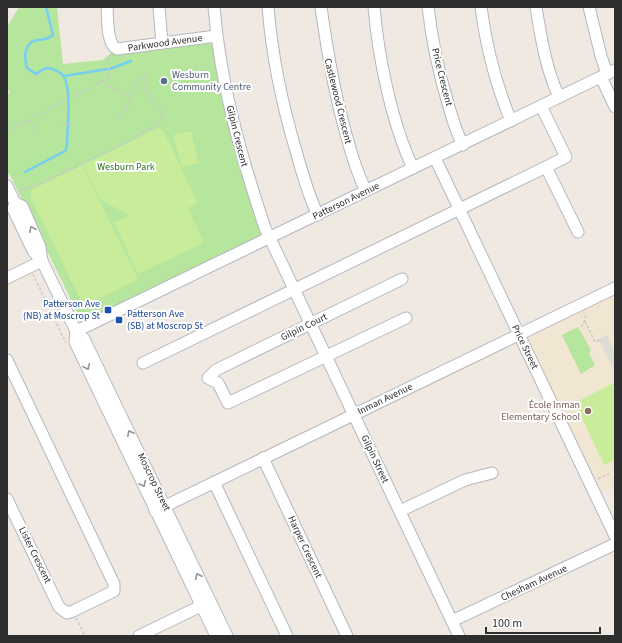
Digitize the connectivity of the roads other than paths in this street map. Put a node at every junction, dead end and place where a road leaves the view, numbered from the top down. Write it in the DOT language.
graph roads {
  1 [pos="108,7"];
  2 [pos="159,7"];
  3 [pos="214,7"];
  4 [pos="268,7"];
  5 [pos="321,7"];
  6 [pos="374,7"];
  7 [pos="428,7"];
  8 [pos="481,7"];
  9 [pos="536,7"];
  10 [pos="589,7"];
  11 [pos="216,36"];
  12 [pos="162,43"];
  13 [pos="608,74"];
  14 [pos="559,97"];
  15 [pos="541,106"];
  16 [pos="615,107"];
  17 [pos="511,121"];
  18 [pos="463,144"];
  19 [pos="435,158"];
  20 [pos="546,167"];
  21 [pos="413,168"];
  22 [pos="7,186"];
  23 [pos="366,191"];
  24 [pos="460,210"];
  25 [pos="318,214"];
  26 [pos="578,232"];
  27 [pos="270,238"];
  28 [pos="42,261"];
  29 [pos="7,278"];
  30 [pos="402,279"];
  31 [pos="615,288"];
  32 [pos="294,289"];
  33 [pos="406,318"];
  34 [pos="311,324"];
  35 [pos="76,330"];
  36 [pos="519,334"];
  37 [pos="326,357"];
  38 [pos="7,360"];
  39 [pos="143,363"];
  40 [pos="354,414"];
  41 [pos="263,458"];
  42 [pos="492,473"];
  43 [pos="214,482"];
  44 [pos="7,499"];
  45 [pos="160,508"];
  46 [pos="400,511"];
  47 [pos="615,536"];
  48 [pos="615,544"];
  49 [pos="205,604"];
  50 [pos="452,621"];
  51 [pos="139,636"];
  52 [pos="216,636"];
  53 [pos="227,636"];
  54 [pos="287,636"];
  55 [pos="346,636"];
  56 [pos="459,636"];
  1 -- 12 [label="street, Parkwood Avenue"];
  2 -- 12 [label="street"];
  3 -- 11 [label="street, Gilpin Crescent"];
  4 -- 25 [label="street"];
  5 -- 23 [label="street, Castlewood Crescent"];
  6 -- 21 [label="street"];
  7 -- 18 [label="street, Price Crescent"];
  8 -- 17 [label="street"];
  9 -- 14 [label="street"];
  10 -- 13 [label="street"];
  11 -- 12 [label="street, Parkwood Avenue"];
  11 -- 27 [label="street, Gilpin Crescent"];
  13 -- 14 [label="street, Patterson Avenue"];
  13 -- 16 [label="street"];
  14 -- 15 [label="street, Patterson Avenue"];
  15 -- 17 [label="street, Patterson Avenue"];
  15 -- 20 [label="street"];
  17 -- 18 [label="street, Patterson Avenue"];
  18 -- 19 [label="street, Patterson Avenue"];
  19 -- 21 [label="street, Patterson Avenue"];
  19 -- 24 [label="street, Price Street"];
  20 -- 24 [label="street"];
  20 -- 26 [label="street"];
  21 -- 23 [label="street, Patterson Avenue"];
  22 -- 28 [label="street, Moscrop Street"];
  23 -- 25 [label="street, Patterson Avenue"];
  24 -- 32 [label="street"];
  24 -- 36 [label="street, Price Street"];
  25 -- 27 [label="street, Patterson Avenue"];
  27 -- 32 [label="street, Gilpin Street"];
  27 -- 35 [label="street, Patterson Avenue"];
  28 -- 29 [label="street"];
  28 -- 35 [label="street, Moscrop Street"];
  30 -- 34 [label="street, Gilpin Court"];
  31 -- 36 [label="street, Inman Avenue"];
  32 -- 34 [label="street, Gilpin Street"];
  32 -- 39 [label="street"];
  33 -- 37 [label="street"];
  34 -- 37 [label="street, Gilpin Street"];
  34 -- 37 [label="street, Gilpin Court"];
  35 -- 45 [label="street, Moscrop Street"];
  36 -- 40 [label="street, Inman Avenue"];
  36 -- 47 [label="street, Price Street"];
  37 -- 40 [label="street, Gilpin Street"];
  38 -- 44 [label="street, Lister Crescent"];
  40 -- 41 [label="street, Inman Avenue"];
  40 -- 46 [label="street, Gilpin Street"];
  41 -- 43 [label="street, Inman Avenue"];
  41 -- 55 [label="street, Harper Crescent"];
  42 -- 46 [label="street"];
  43 -- 45 [label="street, Inman Avenue"];
  43 -- 54 [label="street"];
  45 -- 49 [label="street, Moscrop Street"];
  46 -- 50 [label="street, Gilpin Street"];
  48 -- 50 [label="street, Chesham Avenue"];
  49 -- 51 [label="street"];
  49 -- 52 [label="street, Moscrop Street"];
  49 -- 53 [label="street, Moscrop Street"];
  50 -- 56 [label="street, Gilpin Street"];
}
